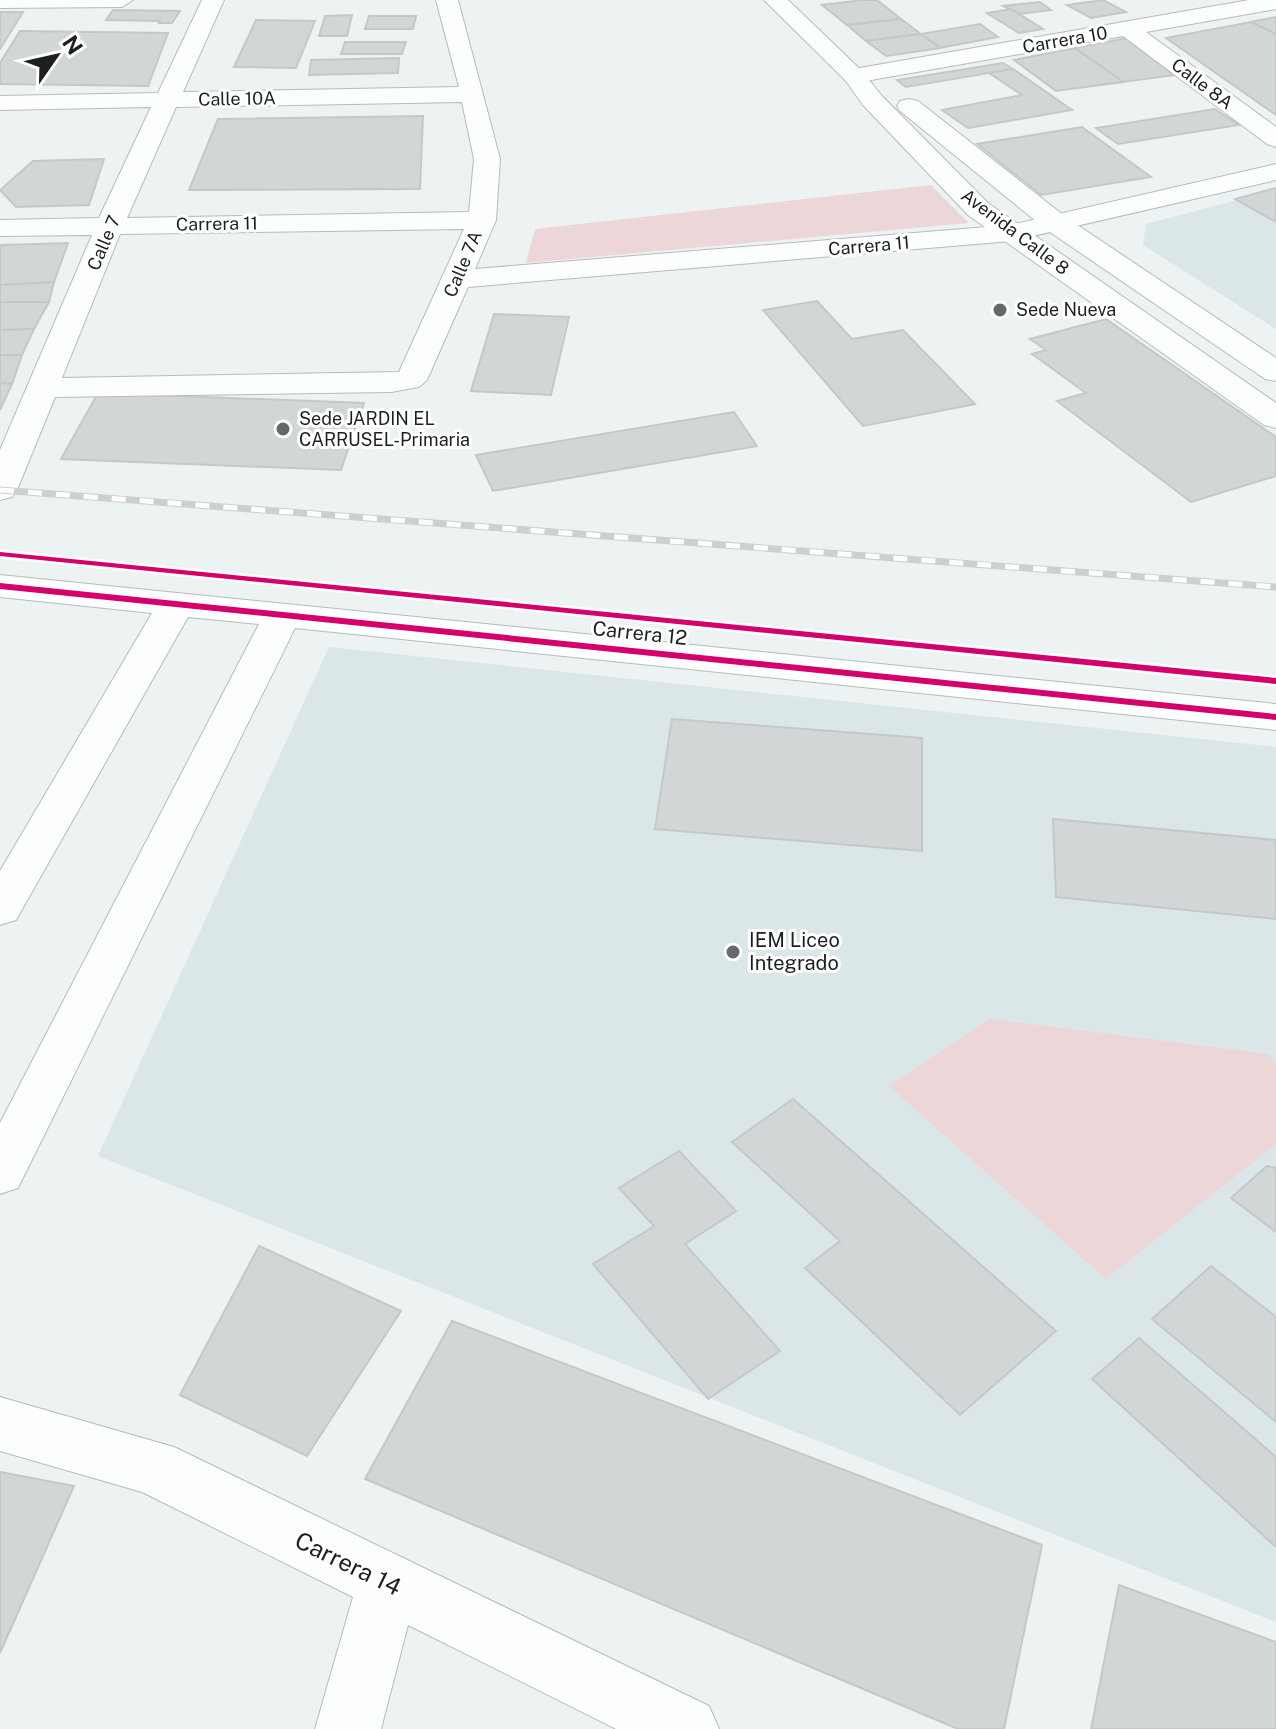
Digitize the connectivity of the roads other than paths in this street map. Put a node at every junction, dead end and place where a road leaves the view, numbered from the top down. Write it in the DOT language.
graph roads {
  1 [pos="14,0"];
  2 [pos="122,0"];
  3 [pos="213,0"];
  4 [pos="447,0"];
  5 [pos="775,0"];
  6 [pos="0,1"];
  7 [pos="1276,2"];
  8 [pos="1128,29"];
  9 [pos="854,76"];
  10 [pos="473,94"];
  11 [pos="169,100"];
  12 [pos="0,103"];
  13 [pos="1276,139"];
  14 [pos="1276,172"];
  15 [pos="482,220"];
  16 [pos="1057,224"];
  17 [pos="110,225"];
  18 [pos="0,228"];
  19 [pos="1011,233"];
  20 [pos="457,279"];
  21 [pos="1276,372"];
  22 [pos="44,388"];
  23 [pos="1276,418"];
  24 [pos="8,449"];
  25 [pos="0,490"];
  26 [pos="0,586"];
  27 [pos="177,603"];
  28 [pos="283,614"];
  29 [pos="1276,717"];
  30 [pos="0,909"];
  31 [pos="0,1173"];
  32 [pos="0,1424"];
  33 [pos="388,1584"];
  34 [pos="348,1729"];
  35 [pos="686,1729"];
  1 -- 2 [label="street"];
  1 -- 6 [label="street"];
  3 -- 11 [label="street, Calle 7"];
  4 -- 10 [label="street, Calle 7A"];
  5 -- 9 [label="street, Avenida Calle 8"];
  7 -- 8 [label="street, Carrera 10"];
  8 -- 9 [label="street, Carrera 10"];
  8 -- 13 [label="street, Calle 8A"];
  9 -- 16 [label="street, Avenida Calle 8"];
  9 -- 19 [label="street, Avenida Calle 8"];
  10 -- 11 [label="street, Calle 10A"];
  10 -- 15 [label="street, Calle 7A"];
  11 -- 12 [label="street, Calle 10A"];
  11 -- 17 [label="street, Calle 7"];
  14 -- 16 [label="street, Carrera 11"];
  15 -- 17 [label="street, Carrera 11"];
  15 -- 20 [label="street, Calle 7A"];
  16 -- 19 [label="street, Carrera 11"];
  16 -- 21 [label="street, Avenida Calle 8"];
  17 -- 18 [label="street, Carrera 11"];
  17 -- 22 [label="street, Calle 7"];
  19 -- 20 [label="street, Carrera 11"];
  19 -- 23 [label="street, Avenida Calle 8"];
  20 -- 22 [label="street, Calle 7A"];
  22 -- 24 [label="street, Calle 7"];
  24 -- 25 [label="street, Calle 7"];
  26 -- 27 [label="street, Carrera 12"];
  27 -- 28 [label="street, Carrera 12"];
  27 -- 30 [label="street"];
  28 -- 29 [label="street, Carrera 12"];
  28 -- 31 [label="street"];
  32 -- 33 [label="street, Carrera 14"];
  33 -- 34 [label="street"];
  33 -- 35 [label="street, Carrera 14"];
}
